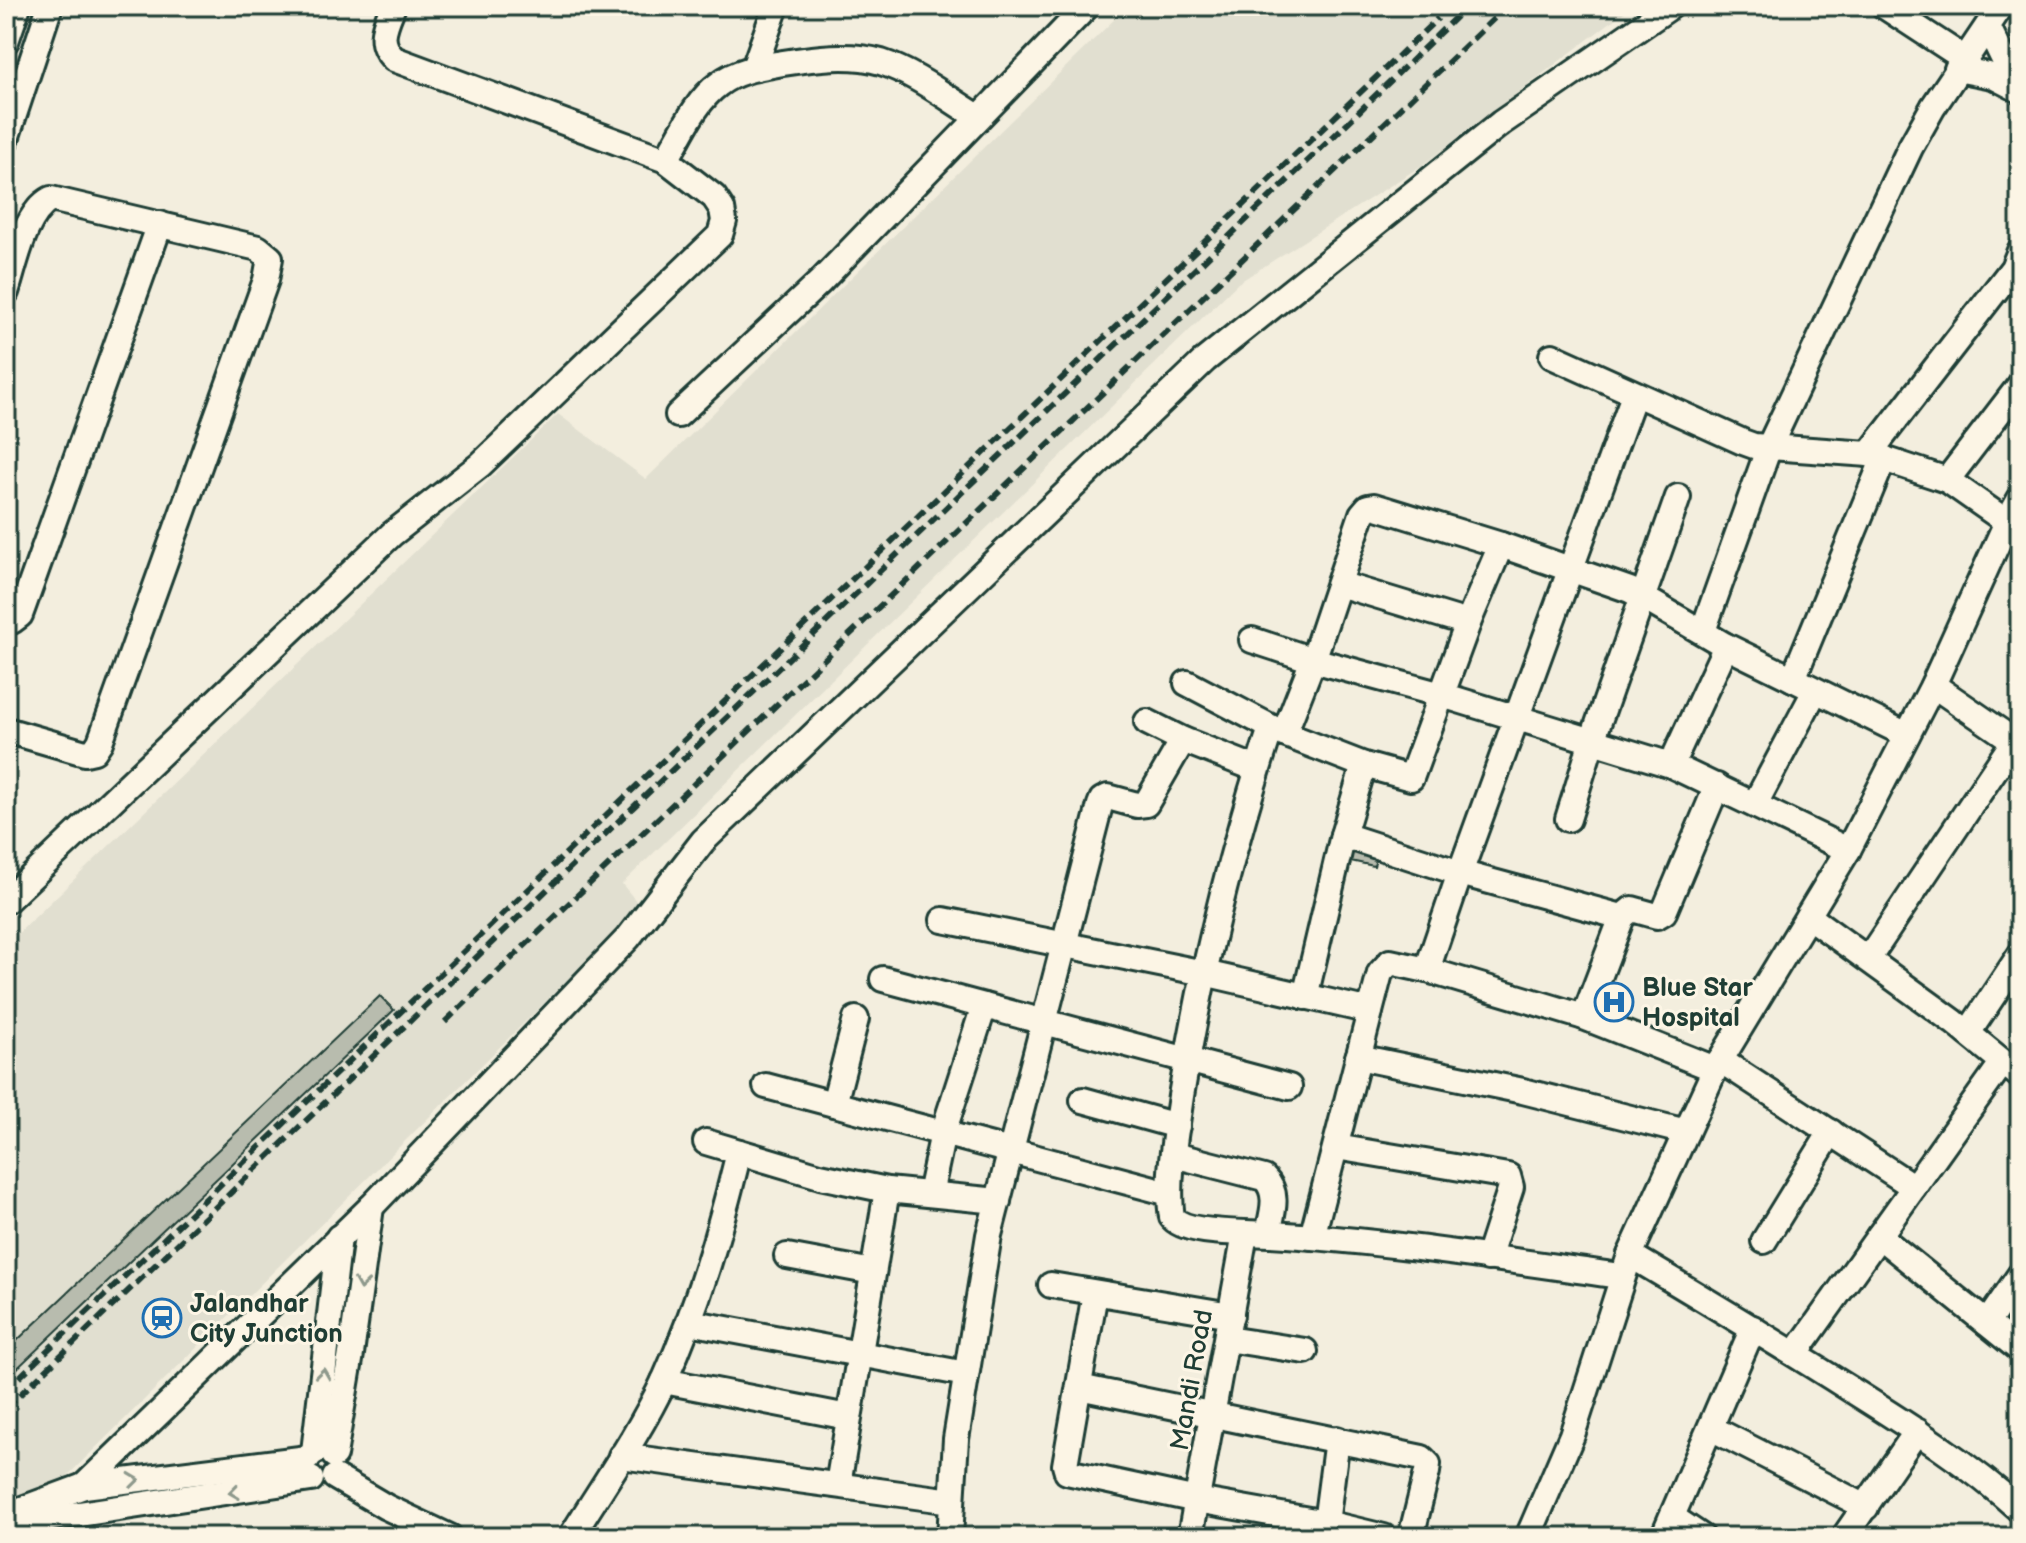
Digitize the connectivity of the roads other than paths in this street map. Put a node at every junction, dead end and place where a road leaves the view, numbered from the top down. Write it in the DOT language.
graph roads {
  1 [pos="18,6"];
  2 [pos="50,6"];
  3 [pos="393,6"];
  4 [pos="776,6"];
  5 [pos="1087,6"];
  6 [pos="1671,6"];
  7 [pos="1884,6"];
  8 [pos="2001,6"];
  9 [pos="1988,27"];
  10 [pos="6,41"];
  11 [pos="1961,64"];
  12 [pos="754,68"];
  13 [pos="2019,89"];
  14 [pos="978,117"];
  15 [pos="6,139"];
  16 [pos="666,160"];
  17 [pos="160,224"];
  18 [pos="2020,251"];
  19 [pos="6,292"];
  20 [pos="1552,356"];
  21 [pos="2020,385"];
  22 [pos="1634,395"];
  23 [pos="678,415"];
  24 [pos="1769,447"];
  25 [pos="1876,456"];
  26 [pos="1947,480"];
  27 [pos="1678,497"];
  28 [pos="2020,499"];
  29 [pos="2007,522"];
  30 [pos="1501,545"];
  31 [pos="1570,569"];
  32 [pos="1339,584"];
  33 [pos="1642,596"];
  34 [pos="6,619"];
  35 [pos="1468,623"];
  36 [pos="1703,631"];
  37 [pos="1252,640"];
  38 [pos="1726,646"];
  39 [pos="1313,660"];
  40 [pos="1793,679"];
  41 [pos="1187,683"];
  42 [pos="1933,685"];
  43 [pos="1815,691"];
  44 [pos="1442,695"];
  45 [pos="1515,718"];
  46 [pos="1147,722"];
  47 [pos="6,730"];
  48 [pos="1278,731"];
  49 [pos="1907,735"];
  50 [pos="1183,740"];
  51 [pos="1592,741"];
  52 [pos="2017,743"];
  53 [pos="1364,765"];
  54 [pos="1671,765"];
  55 [pos="1257,769"];
  56 [pos="1717,786"];
  57 [pos="1755,804"];
  58 [pos="1568,819"];
  59 [pos="1343,835"];
  60 [pos="1848,850"];
  61 [pos="1460,873"];
  62 [pos="6,901"];
  63 [pos="1808,916"];
  64 [pos="1622,917"];
  65 [pos="943,920"];
  66 [pos="1064,946"];
  67 [pos="2020,955"];
  68 [pos="1868,959"];
  69 [pos="1427,970"];
  70 [pos="1204,973"];
  71 [pos="883,979"];
  72 [pos="1305,997"];
  73 [pos="984,1006"];
  74 [pos="1370,1011"];
  75 [pos="1584,1017"];
  76 [pos="856,1019"];
  77 [pos="1043,1022"];
  78 [pos="1968,1033"];
  79 [pos="1358,1057"];
  80 [pos="1187,1061"];
  81 [pos="1717,1064"];
  82 [pos="2011,1069"];
  83 [pos="766,1086"];
  84 [pos="1289,1087"];
  85 [pos="1083,1100"];
  86 [pos="834,1104"];
  87 [pos="1177,1126"];
  88 [pos="1686,1132"];
  89 [pos="1831,1132"];
  90 [pos="943,1133"];
  91 [pos="706,1142"];
  92 [pos="1336,1147"];
  93 [pos="1010,1151"];
  94 [pos="739,1152"];
  95 [pos="1174,1155"];
  96 [pos="1914,1187"];
  97 [pos="887,1190"];
  98 [pos="1169,1193"];
  99 [pos="930,1194"];
  100 [pos="998,1201"];
  101 [pos="371,1207"];
  102 [pos="1256,1234"];
  103 [pos="1879,1236"];
  104 [pos="339,1237"];
  105 [pos="1312,1237"];
  106 [pos="1764,1241"];
  107 [pos="787,1256"];
  108 [pos="1488,1258"];
  109 [pos="1626,1265"];
  110 [pos="873,1272"];
  111 [pos="2020,1275"];
  112 [pos="1051,1285"];
  113 [pos="1095,1293"];
  114 [pos="689,1322"];
  115 [pos="1987,1323"];
  116 [pos="1229,1327"];
  117 [pos="1753,1328"];
  118 [pos="2020,1350"];
  119 [pos="1305,1351"];
  120 [pos="1795,1354"];
  121 [pos="858,1355"];
  122 [pos="966,1374"];
  123 [pos="664,1381"];
  124 [pos="1079,1387"];
  125 [pos="1213,1415"];
  126 [pos="848,1417"];
  127 [pos="1711,1428"];
  128 [pos="1917,1431"];
  129 [pos="1337,1439"];
  130 [pos="621,1456"];
  131 [pos="320,1464"];
  132 [pos="838,1485"];
  133 [pos="84,1486"];
  134 [pos="1197,1500"];
  135 [pos="952,1501"];
  136 [pos="1866,1507"];
  137 [pos="2020,1510"];
  138 [pos="6,1515"];
  139 [pos="1326,1523"];
  140 [pos="6,1525"];
  141 [pos="1668,1527"];
  142 [pos="450,1537"];
  143 [pos="571,1537"];
  144 [pos="950,1537"];
  145 [pos="1190,1537"];
  146 [pos="1384,1537"];
  147 [pos="1411,1537"];
  148 [pos="1528,1537"];
  149 [pos="1702,1537"];
  150 [pos="1844,1537"];
  1 -- 10 [label="street"];
  2 -- 15 [label="street"];
  3 -- 16 [label="street"];
  4 -- 12 [label="street"];
  5 -- 14 [label="street"];
  6 -- 101 [label="street"];
  7 -- 11 [label="street"];
  8 -- 9 [label="street"];
  9 -- 11 [label="street"];
  9 -- 13 [label="street"];
  11 -- 13 [label="street"];
  11 -- 24 [label="street"];
  12 -- 14 [label="street"];
  12 -- 16 [label="street"];
  14 -- 23 [label="street"];
  16 -- 62 [label="street"];
  17 -- 19 [label="street"];
  17 -- 34 [label="street"];
  17 -- 47 [label="street"];
  18 -- 25 [label="street"];
  20 -- 22 [label="street"];
  21 -- 26 [label="street"];
  22 -- 24 [label="street"];
  22 -- 31 [label="street"];
  24 -- 25 [label="street"];
  24 -- 36 [label="street"];
  25 -- 26 [label="street"];
  25 -- 40 [label="street"];
  26 -- 29 [label="street"];
  27 -- 33 [label="street"];
  28 -- 29 [label="street"];
  29 -- 42 [label="street"];
  30 -- 31 [label="street"];
  30 -- 32 [label="street"];
  30 -- 35 [label="street"];
  31 -- 33 [label="street"];
  31 -- 45 [label="street"];
  32 -- 35 [label="street"];
  32 -- 39 [label="street"];
  33 -- 36 [label="street"];
  33 -- 51 [label="street"];
  35 -- 44 [label="street"];
  36 -- 38 [label="street"];
  37 -- 39 [label="street"];
  38 -- 40 [label="street"];
  38 -- 54 [label="street"];
  39 -- 44 [label="street"];
  39 -- 48 [label="street"];
  40 -- 43 [label="street"];
  41 -- 48 [label="street"];
  42 -- 49 [label="street"];
  42 -- 52 [label="street"];
  43 -- 49 [label="street"];
  43 -- 57 [label="street"];
  44 -- 45 [label="street"];
  44 -- 53 [label="street"];
  45 -- 51 [label="street"];
  45 -- 61 [label="street"];
  46 -- 50 [label="street"];
  48 -- 53 [label="street"];
  48 -- 55 [label="street"];
  49 -- 60 [label="street"];
  50 -- 55 [label="street"];
  50 -- 66 [label="street"];
  51 -- 54 [label="street"];
  51 -- 58 [label="street"];
  52 -- 68 [label="street"];
  53 -- 59 [label="street"];
  54 -- 56 [label="street"];
  55 -- 70 [label="street"];
  56 -- 57 [label="street"];
  56 -- 64 [label="street"];
  57 -- 60 [label="street"];
  59 -- 61 [label="street"];
  59 -- 72 [label="street"];
  60 -- 63 [label="street"];
  61 -- 64 [label="street"];
  61 -- 69 [label="street"];
  63 -- 68 [label="street"];
  63 -- 81 [label="street"];
  64 -- 75 [label="street"];
  65 -- 66 [label="street"];
  66 -- 70 [label="street"];
  66 -- 77 [label="street"];
  67 -- 78 [label="street"];
  68 -- 78 [label="street"];
  69 -- 74 [label="street"];
  69 -- 75 [label="street"];
  70 -- 72 [label="street"];
  70 -- 80 [label="street"];
  71 -- 73 [label="street"];
  72 -- 74 [label="street"];
  73 -- 77 [label="street"];
  73 -- 90 [label="street"];
  74 -- 79 [label="street"];
  75 -- 81 [label="street"];
  76 -- 86 [label="street"];
  77 -- 80 [label="street"];
  77 -- 93 [label="street"];
  78 -- 82 [label="street"];
  79 -- 88 [label="street"];
  79 -- 92 [label="street"];
  80 -- 84 [label="street"];
  80 -- 87 [label="street"];
  81 -- 88 [label="street"];
  81 -- 89 [label="street"];
  82 -- 96 [label="street"];
  83 -- 86 [label="street"];
  85 -- 87 [label="street"];
  86 -- 90 [label="street"];
  87 -- 95 [label="street"];
  88 -- 109 [label="street"];
  89 -- 96 [label="street"];
  89 -- 106 [label="street"];
  90 -- 93 [label="street"];
  90 -- 99 [label="street"];
  91 -- 94 [label="street"];
  92 -- 105 [label="street"];
  92 -- 108 [label="street"];
  93 -- 98 [label="street"];
  93 -- 100 [label="street"];
  94 -- 97 [label="street"];
  94 -- 114 [label="street"];
  95 -- 98 [label="street"];
  95 -- 102 [label="street, Mandi Road"];
  96 -- 103 [label="street"];
  97 -- 99 [label="street"];
  97 -- 110 [label="street"];
  98 -- 102 [label="street"];
  99 -- 100 [label="street"];
  100 -- 122 [label="street"];
  101 -- 104 [label="street"];
  101 -- 131 [label="street, one-way"];
  102 -- 105 [label="street"];
  102 -- 116 [label="street, Mandi Road"];
  103 -- 115 [label="street"];
  103 -- 120 [label="street"];
  131 -- 104 [label="street, one-way"];
  104 -- 133 [label="street"];
  105 -- 108 [label="street"];
  107 -- 110 [label="street"];
  108 -- 109 [label="street"];
  109 -- 117 [label="street"];
  109 -- 148 [label="street"];
  110 -- 121 [label="street"];
  111 -- 115 [label="street"];
  112 -- 113 [label="street"];
  113 -- 116 [label="street"];
  113 -- 124 [label="street"];
  114 -- 121 [label="street"];
  114 -- 123 [label="street"];
  115 -- 118 [label="street"];
  116 -- 119 [label="street"];
  116 -- 125 [label="street, Mandi Road"];
  117 -- 120 [label="street"];
  117 -- 127 [label="street"];
  120 -- 128 [label="street"];
  121 -- 122 [label="street"];
  121 -- 126 [label="street"];
  122 -- 135 [label="street"];
  123 -- 126 [label="street"];
  123 -- 130 [label="street"];
  124 -- 125 [label="street"];
  124 -- 134 [label="street"];
  125 -- 129 [label="street"];
  125 -- 134 [label="street, Mandi Road"];
  126 -- 132 [label="street"];
  127 -- 136 [label="street"];
  127 -- 141 [label="street"];
  128 -- 136 [label="street"];
  128 -- 137 [label="street"];
  129 -- 139 [label="street"];
  129 -- 147 [label="street"];
  130 -- 132 [label="street"];
  130 -- 143 [label="street"];
  133 -- 131 [label="street, one-way"];
  131 -- 140 [label="street, one-way"];
  131 -- 142 [label="street"];
  132 -- 135 [label="street"];
  133 -- 138 [label="street"];
  134 -- 139 [label="street"];
  134 -- 145 [label="street, Mandi Road"];
  135 -- 144 [label="street"];
  136 -- 150 [label="street"];
  139 -- 146 [label="street"];
  141 -- 149 [label="street"];
}
